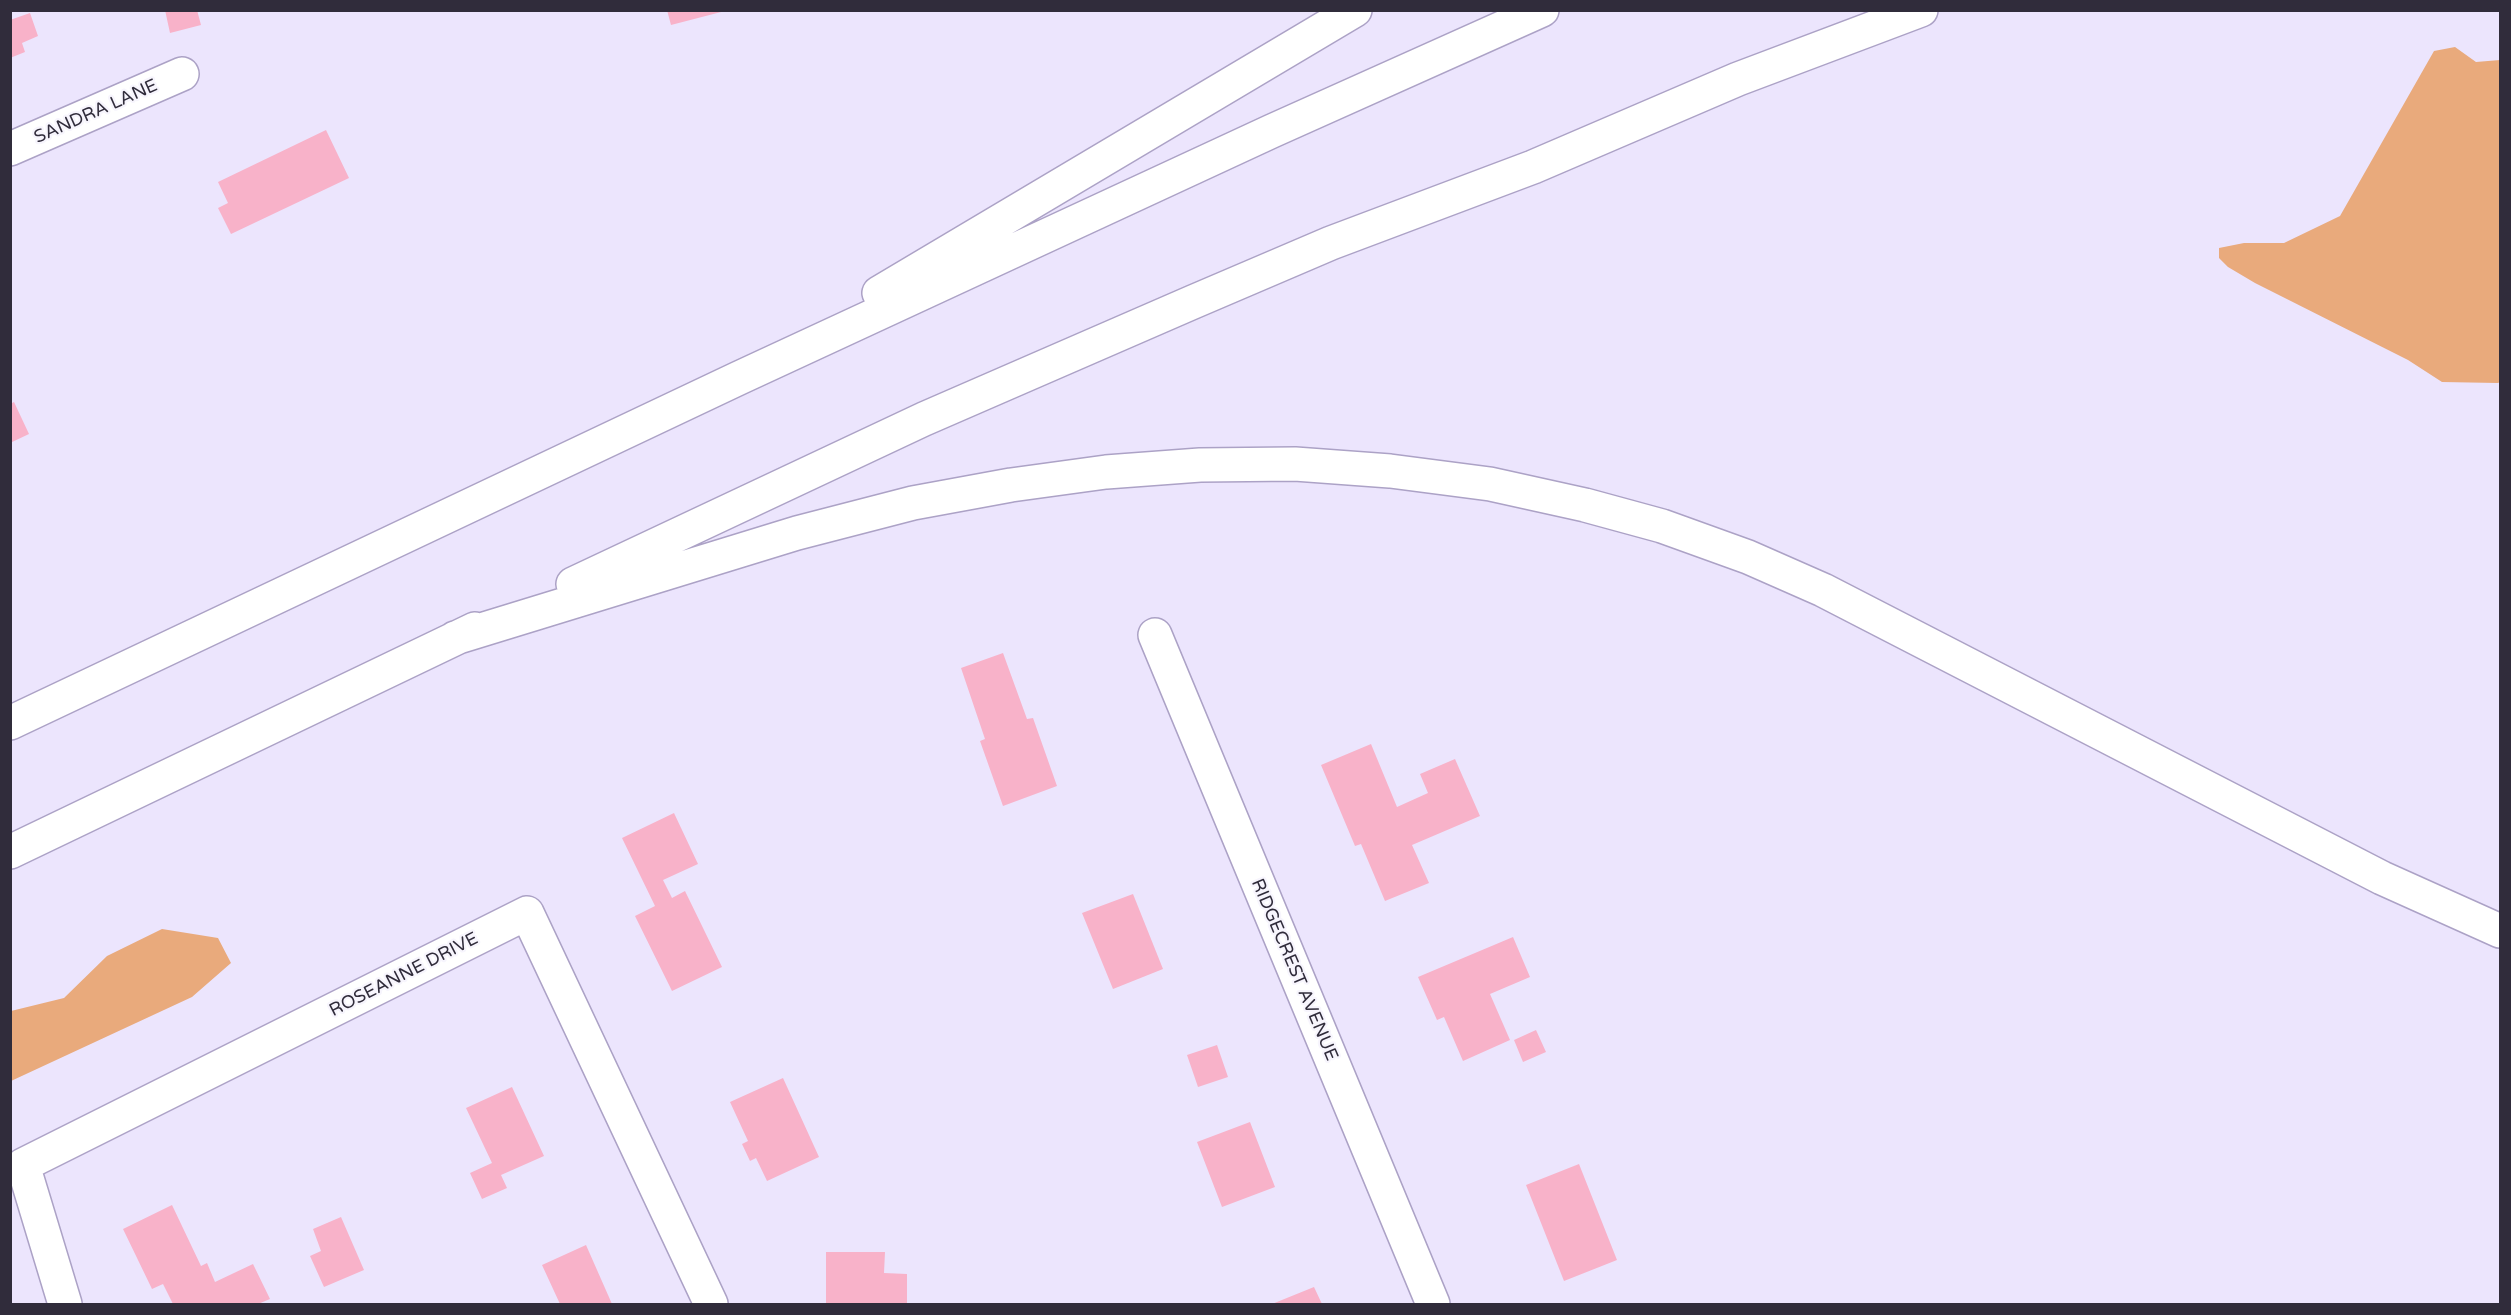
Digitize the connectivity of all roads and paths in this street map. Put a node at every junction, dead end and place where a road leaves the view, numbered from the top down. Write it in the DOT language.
graph roads {
  1 [pos="1354,10"];
  2 [pos="1542,10"];
  3 [pos="1921,10"];
  4 [pos="182,74"];
  5 [pos="10,149"];
  6 [pos="739,378"];
  7 [pos="1155,635"];
  8 [pos="455,638"];
  9 [pos="10,723"];
  10 [pos="10,852"];
  11 [pos="2500,932"];
  12 [pos="65,1305"];
  13 [pos="711,1305"];
  14 [pos="1433,1305"];
  1 -- 6 [label="main road"];
  2 -- 6 [label="main road"];
  3 -- 8 [label="main road"];
  4 -- 5 [label="main road, SANDRA LANE"];
  6 -- 9 [label="main road"];
  7 -- 14 [label="main road, RIDGECREST AVENUE"];
  8 -- 10 [label="main road"];
  8 -- 11 [label="main road"];
  12 -- 13 [label="main road, ROSEANNE DRIVE"];
}
